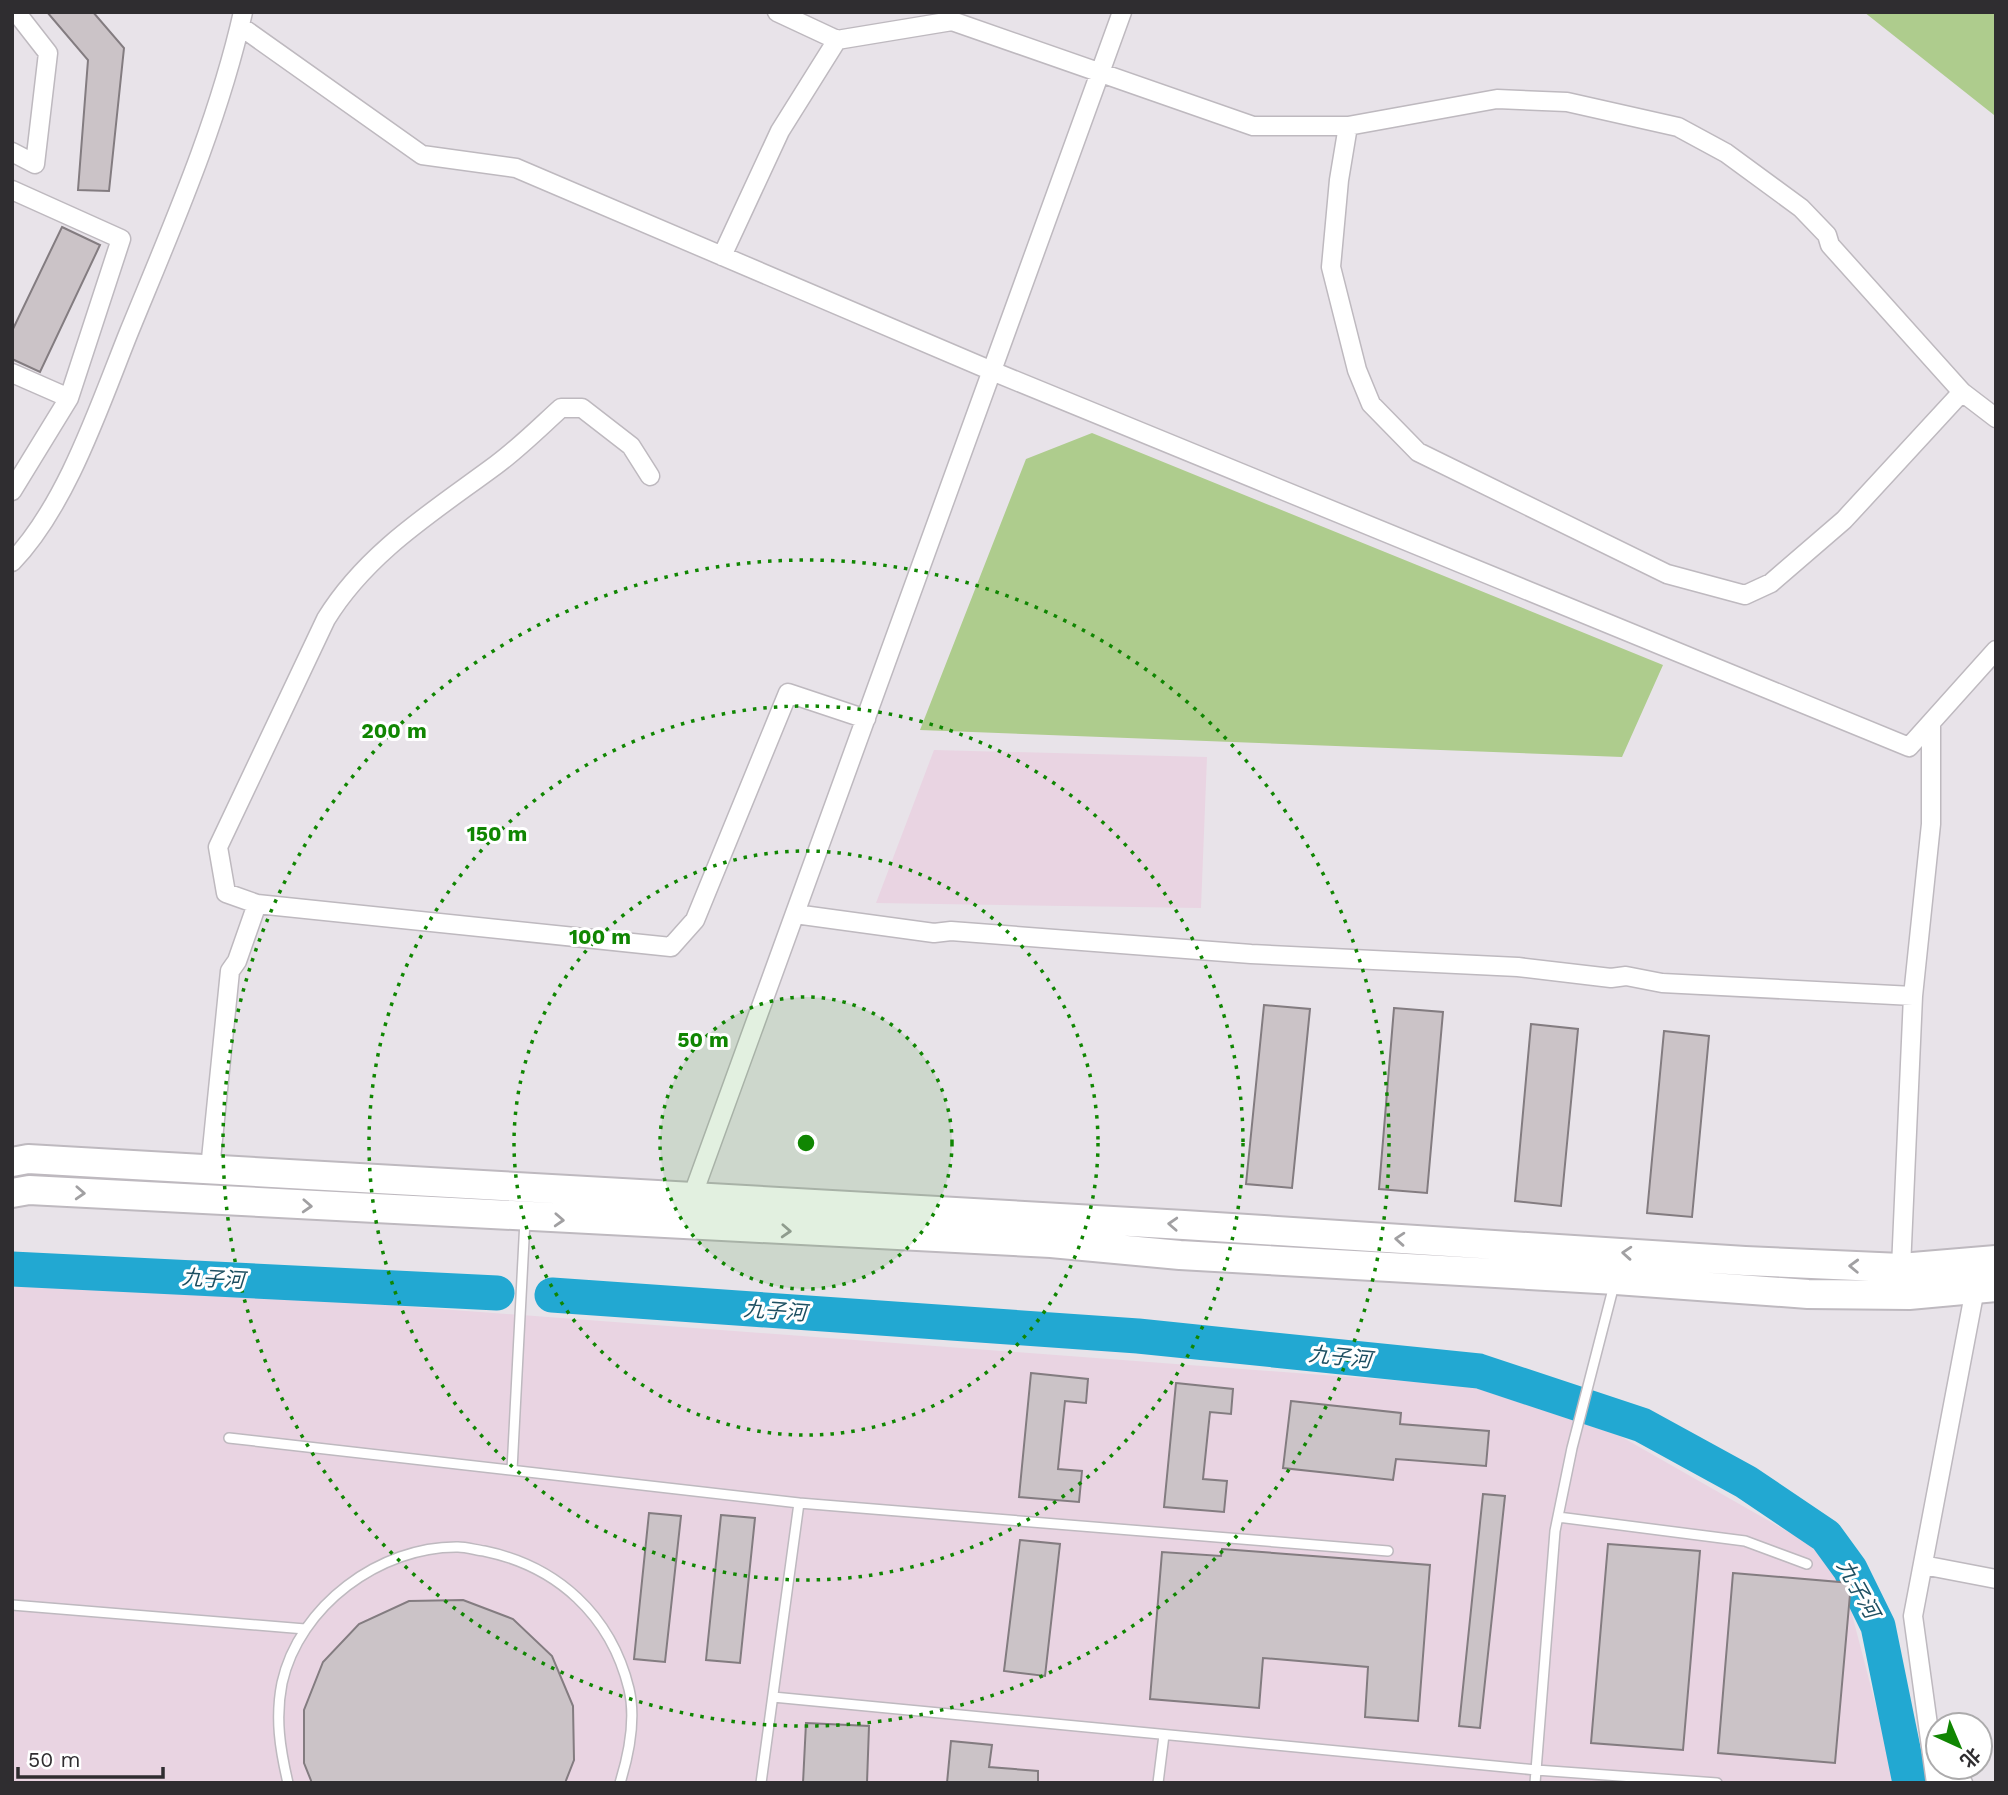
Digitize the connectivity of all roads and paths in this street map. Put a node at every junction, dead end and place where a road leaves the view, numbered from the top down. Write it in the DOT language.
graph roads {
  1 [pos="16,12"];
  2 [pos="777,12"];
  3 [pos="1122,12"];
  4 [pos="242,19"];
  5 [pos="837,40"];
  6 [pos="1101,72"];
  7 [pos="1348,126"];
  8 [pos="12,152"];
  9 [pos="12,190"];
  10 [pos="722,256"];
  11 [pos="992,371"];
  12 [pos="12,373"];
  13 [pos="1962,392"];
  14 [pos="69,398"];
  15 [pos="1996,418"];
  16 [pos="650,476"];
  17 [pos="12,491"];
  18 [pos="12,562"];
  19 [pos="1996,650"];
  20 [pos="866,719"];
  21 [pos="1931,723"];
  22 [pos="257,904"];
  23 [pos="795,914"];
  24 [pos="1913,996"];
  25 [pos="12,1162"];
  26 [pos="210,1169"];
  27 [pos="12,1192"];
  28 [pos="692,1197"];
  29 [pos="526,1218"];
  30 [pos="1996,1260"];
  31 [pos="1901,1268"];
  32 [pos="1616,1280"];
  33 [pos="1985,1288"];
  34 [pos="229,1438"];
  35 [pos="512,1470"];
  36 [pos="799,1503"];
  37 [pos="1558,1517"];
  38 [pos="1388,1551"];
  39 [pos="1807,1564"];
  40 [pos="1923,1565"];
  41 [pos="1996,1578"];
  42 [pos="12,1605"];
  43 [pos="305,1629"];
  44 [pos="773,1697"];
  45 [pos="1928,1711"];
  46 [pos="1164,1735"];
  47 [pos="1536,1770"];
  48 [pos="288,1783"];
  49 [pos="620,1783"];
  50 [pos="761,1783"];
  51 [pos="1158,1783"];
  52 [pos="1535,1783"];
  53 [pos="1717,1783"];
  1 -- 8 [label="street"];
  2 -- 5 [label="street"];
  3 -- 6 [label="street"];
  4 -- 10 [label="street"];
  4 -- 18 [label="street"];
  5 -- 6 [label="street"];
  5 -- 10 [label="street"];
  6 -- 7 [label="street"];
  6 -- 11 [label="street"];
  7 -- 13 [label="street"];
  7 -- 13 [label="street"];
  9 -- 14 [label="street"];
  10 -- 11 [label="street"];
  11 -- 20 [label="street"];
  11 -- 21 [label="street"];
  12 -- 14 [label="street"];
  13 -- 15 [label="street"];
  14 -- 17 [label="street"];
  16 -- 22 [label="street"];
  19 -- 21 [label="street"];
  20 -- 22 [label="street"];
  20 -- 23 [label="street"];
  21 -- 24 [label="street"];
  22 -- 26 [label="street"];
  23 -- 24 [label="street"];
  23 -- 28 [label="street"];
  24 -- 31 [label="street"];
  25 -- 26 [label="main road"];
  26 -- 28 [label="main road"];
  27 -- 29 [label="main road, one-way"];
  31 -- 28 [label="main road, one-way"];
  29 -- 32 [label="main road, one-way"];
  29 -- 35 [label="lane"];
  30 -- 31 [label="main road"];
  32 -- 33 [label="main road"];
  32 -- 37 [label="lane"];
  33 -- 40 [label="street"];
  34 -- 35 [label="lane"];
  35 -- 36 [label="lane"];
  36 -- 38 [label="lane"];
  36 -- 44 [label="lane"];
  37 -- 39 [label="lane"];
  37 -- 47 [label="lane"];
  40 -- 41 [label="street"];
  40 -- 45 [label="street"];
  42 -- 43 [label="lane"];
  43 -- 48 [label="lane"];
  43 -- 49 [label="lane"];
  44 -- 46 [label="lane"];
  44 -- 50 [label="lane"];
  46 -- 47 [label="lane"];
  46 -- 51 [label="lane"];
  47 -- 52 [label="lane"];
  47 -- 53 [label="lane"];
}
